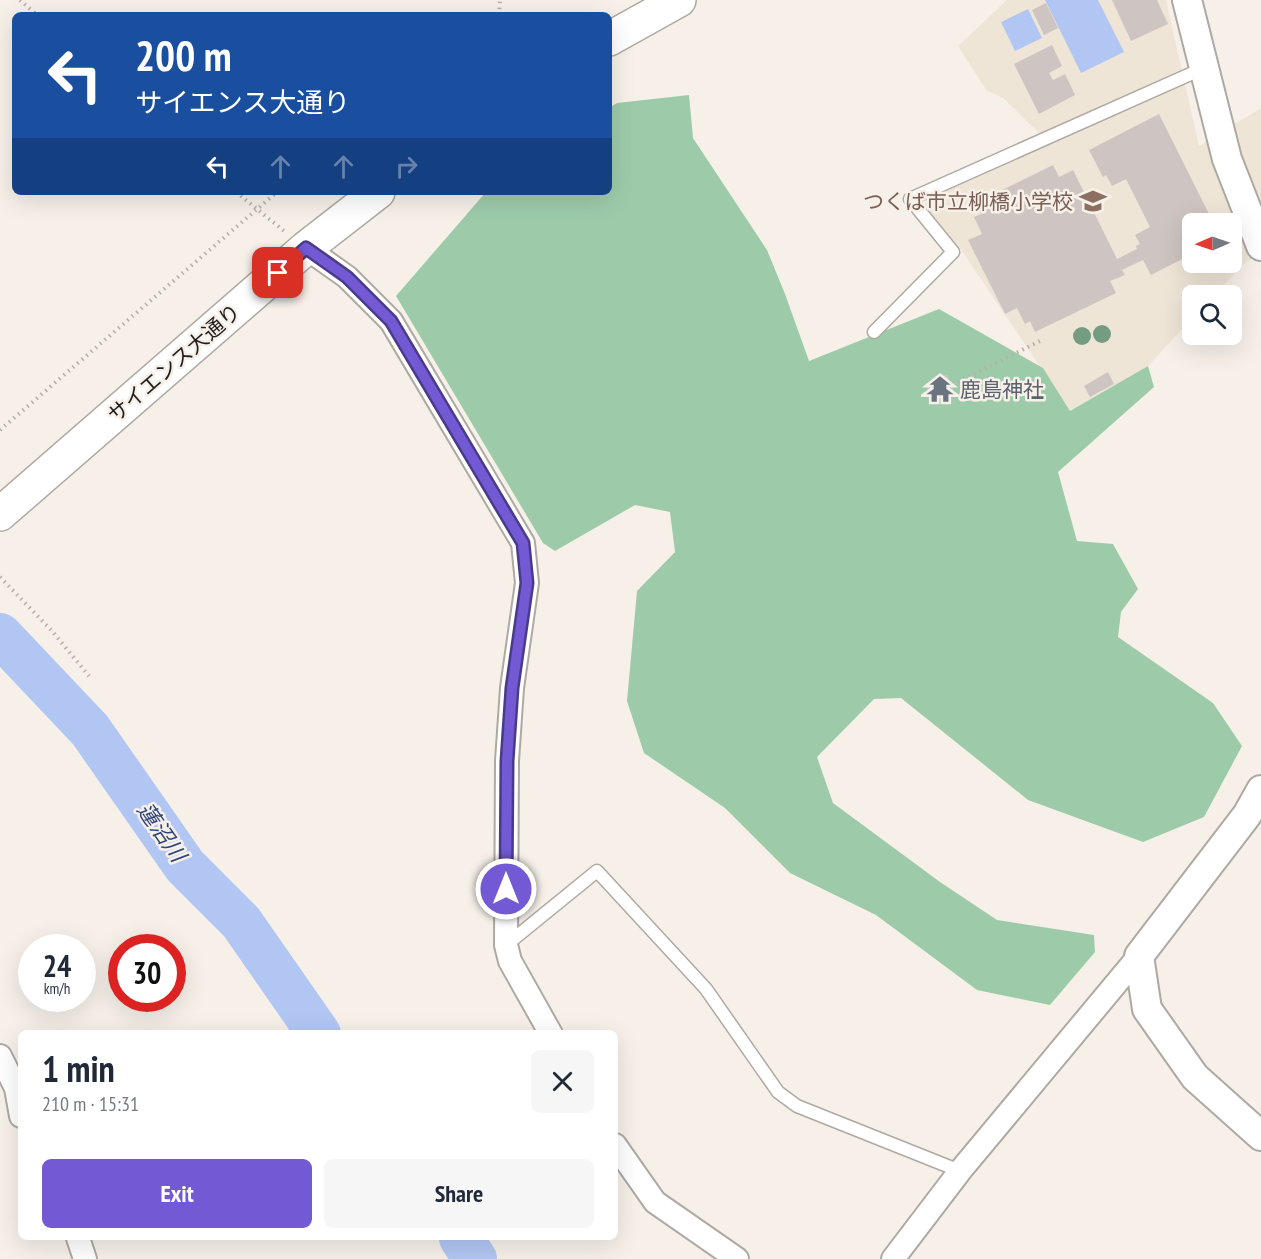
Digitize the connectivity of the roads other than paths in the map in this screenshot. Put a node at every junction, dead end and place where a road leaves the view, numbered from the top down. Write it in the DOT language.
graph roads {
  1 [pos="679,0"];
  2 [pos="1187,0"];
  3 [pos="612,37"];
  4 [pos="1205,68"];
  5 [pos="374,195"];
  6 [pos="1261,246"];
  7 [pos="306,248"];
  8 [pos="874,332"];
  9 [pos="0,514"];
  10 [pos="1261,790"];
  11 [pos="506,945"];
  12 [pos="1139,956"];
  13 [pos="549,1030"];
  14 [pos="0,1056"];
  15 [pos="18,1099"];
  16 [pos="1261,1136"];
  17 [pos="618,1149"];
  18 [pos="960,1171"];
  19 [pos="79,1240"];
  20 [pos="85,1259"];
  21 [pos="737,1259"];
  22 [pos="893,1259"];
  1 -- 3 [label="main road"];
  2 -- 4 [label="street"];
  4 -- 6 [label="street"];
  4 -- 8 [label="lane"];
  5 -- 7 [label="main road, サイエンス大通り"];
  7 -- 9 [label="main road, サイエンス大通り"];
  7 -- 11 [label="street"];
  10 -- 12 [label="street"];
  11 -- 13 [label="street"];
  11 -- 18 [label="lane"];
  12 -- 16 [label="street"];
  12 -- 18 [label="street"];
  14 -- 15 [label="street"];
  17 -- 21 [label="street"];
  18 -- 22 [label="street"];
  19 -- 20 [label="street"];
}
